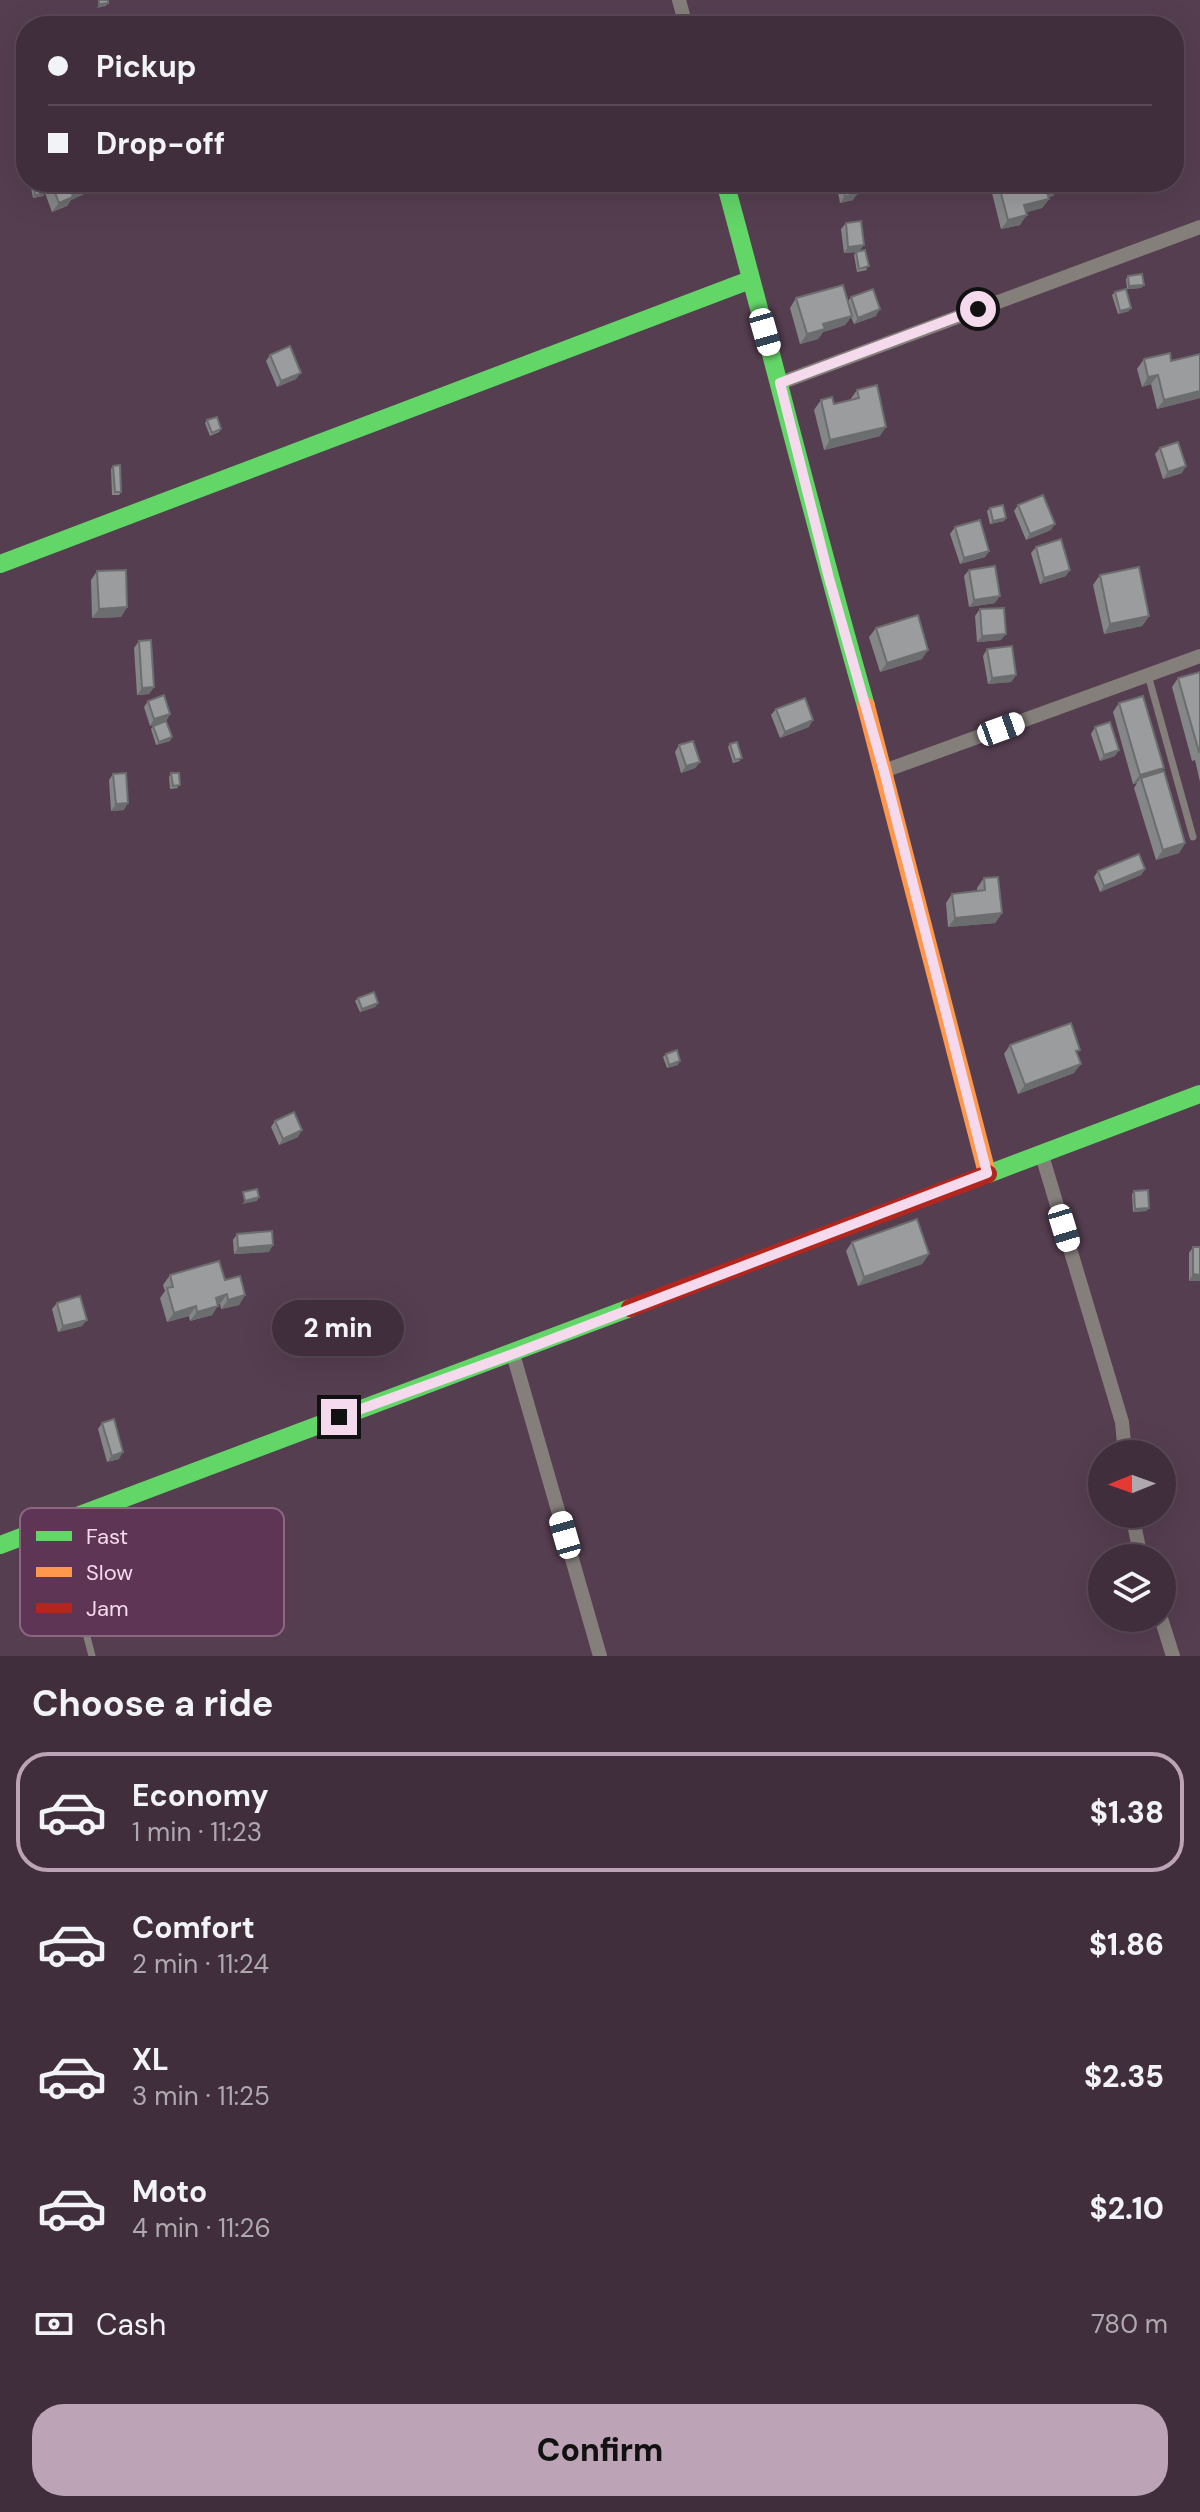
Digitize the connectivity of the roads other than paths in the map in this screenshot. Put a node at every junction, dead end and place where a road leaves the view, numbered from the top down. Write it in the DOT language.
graph roads {
  1 [pos="728,192"];
  2 [pos="1200,227"];
  3 [pos="750,280"];
  4 [pos="780,383"];
  5 [pos="1,561"];
  6 [pos="1200,656"];
  7 [pos="1148,675"];
  8 [pos="884,771"];
  9 [pos="1193,837"];
  10 [pos="1200,1094"];
  11 [pos="1041,1152"];
  12 [pos="987,1173"];
  13 [pos="513,1354"];
  14 [pos="1124,1440"];
  15 [pos="99,1508"];
  16 [pos="20,1538"];
  17 [pos="0,1545"];
  18 [pos="1165,1632"];
  19 [pos="87,1636"];
  20 [pos="92,1656"];
  21 [pos="600,1656"];
  22 [pos="1173,1656"];
  1 -- 3 [label="street"];
  2 -- 4 [label="street"];
  3 -- 4 [label="street"];
  3 -- 5 [label="street"];
  4 -- 8 [label="street"];
  6 -- 7 [label="street"];
  7 -- 8 [label="street"];
  7 -- 9 [label="lane"];
  8 -- 12 [label="street"];
  10 -- 11 [label="street"];
  11 -- 12 [label="street"];
  11 -- 14 [label="street"];
  12 -- 13 [label="street"];
  13 -- 15 [label="street"];
  13 -- 21 [label="street"];
  16 -- 17 [label="street"];
  18 -- 22 [label="street"];
  19 -- 20 [label="lane"];
}
